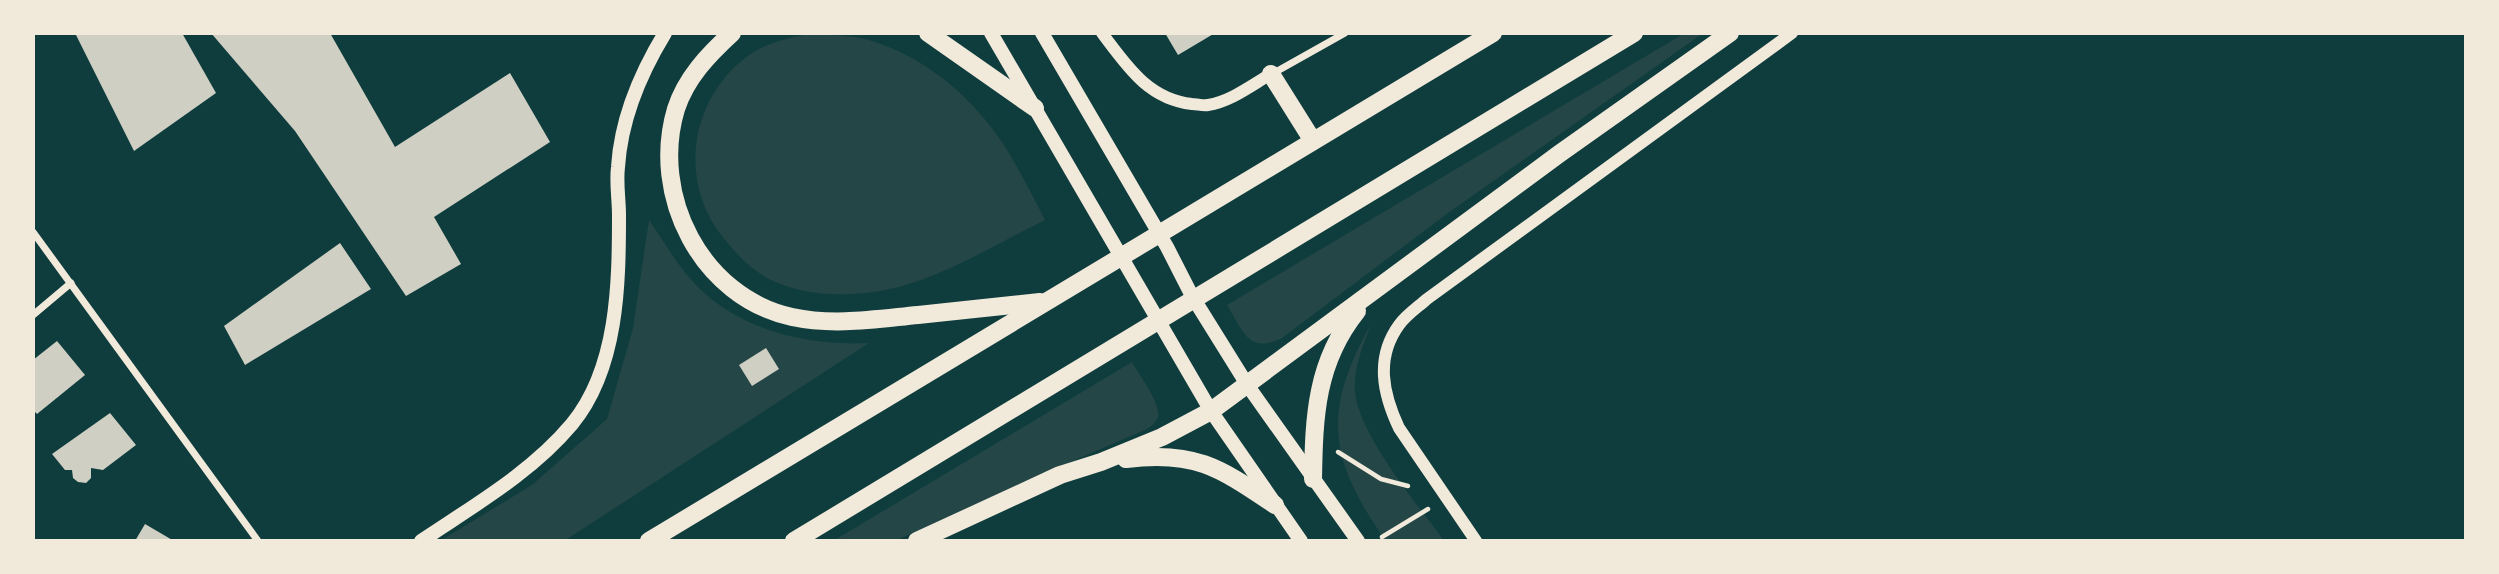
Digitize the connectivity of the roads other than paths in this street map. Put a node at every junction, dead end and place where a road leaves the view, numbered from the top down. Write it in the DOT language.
graph roads {
  1 [pos="665,33"];
  2 [pos="732,33"];
  3 [pos="928,33"];
  4 [pos="991,33"];
  5 [pos="1042,33"];
  6 [pos="1102,33"];
  7 [pos="1345,33"];
  8 [pos="1493,33"];
  9 [pos="1634,33"];
  10 [pos="1730,33"];
  11 [pos="1792,33"];
  12 [pos="1271,75"];
  13 [pos="1035,108"];
  14 [pos="1313,141"];
  15 [pos="33,232"];
  16 [pos="71,283"];
  17 [pos="1370,295"];
  18 [pos="1047,302"];
  19 [pos="33,315"];
  20 [pos="1248,386"];
  21 [pos="1211,411"];
  22 [pos="1101,462"];
  23 [pos="1313,479"];
  24 [pos="1275,505"];
  25 [pos="258,541"];
  26 [pos="421,541"];
  27 [pos="649,541"];
  28 [pos="794,541"];
  29 [pos="917,541"];
  30 [pos="1301,541"];
  31 [pos="1358,541"];
  32 [pos="1476,541"];
  1 -- 26 [label="main road"];
  2 -- 18 [label="main road"];
  3 -- 13 [label="main road"];
  4 -- 13 [label="main road"];
  5 -- 20 [label="main road"];
  6 -- 12 [label="street"];
  7 -- 12 [label="street"];
  8 -- 14 [label="main road"];
  9 -- 28 [label="main road"];
  10 -- 17 [label="main road"];
  11 -- 32 [label="street"];
  12 -- 14 [label="main road"];
  13 -- 21 [label="main road"];
  14 -- 18 [label="main road"];
  15 -- 16 [label="street"];
  16 -- 19 [label="street"];
  16 -- 25 [label="street"];
  17 -- 20 [label="main road"];
  17 -- 23 [label="main road"];
  18 -- 27 [label="main road"];
  20 -- 21 [label="main road"];
  20 -- 23 [label="main road"];
  21 -- 22 [label="main road"];
  21 -- 24 [label="main road"];
  22 -- 24 [label="main road"];
  22 -- 29 [label="main road"];
  23 -- 31 [label="main road"];
  24 -- 30 [label="main road"];
}
